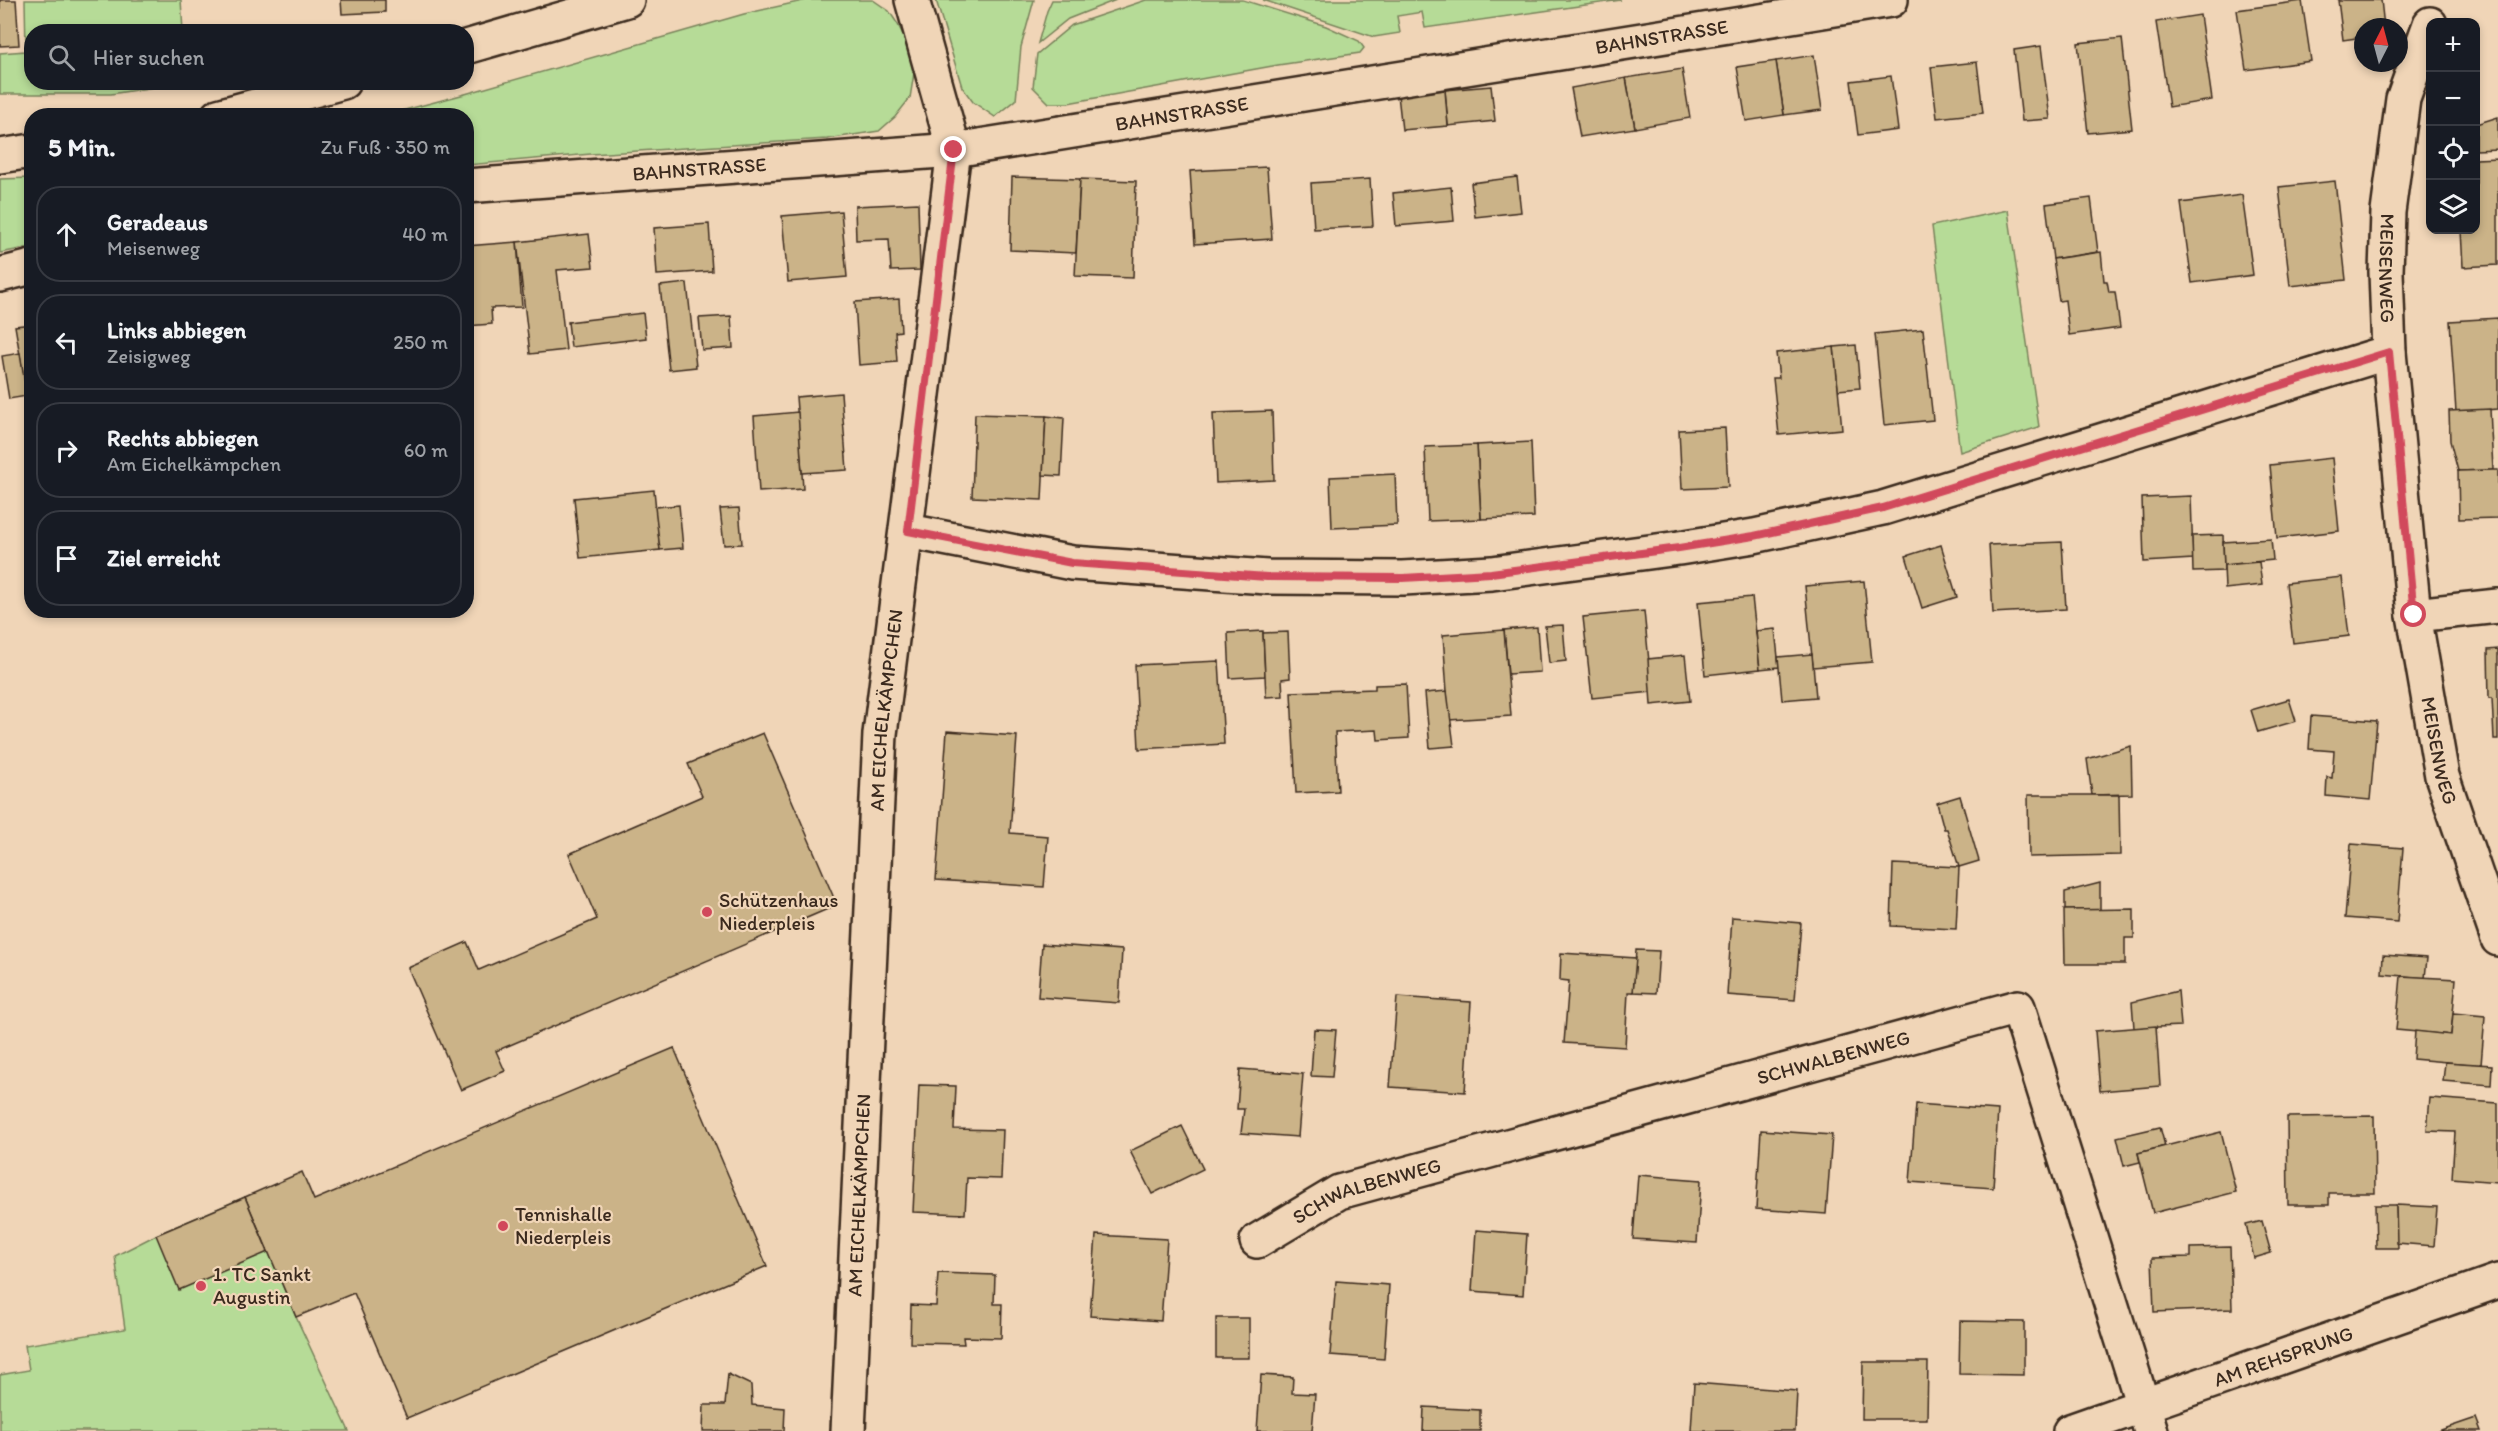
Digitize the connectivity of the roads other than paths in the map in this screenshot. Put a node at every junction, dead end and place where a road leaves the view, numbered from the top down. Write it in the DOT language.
graph roads {
  1 [pos="627,0"];
  2 [pos="912,0"];
  3 [pos="1891,0"];
  4 [pos="2440,0"];
  5 [pos="2433,18"];
  6 [pos="2426,37"];
  7 [pos="474,45"];
  8 [pos="314,90"];
  9 [pos="247,108"];
  10 [pos="954,150"];
  11 [pos="24,152"];
  12 [pos="0,156"];
  13 [pos="474,185"];
  14 [pos="24,269"];
  15 [pos="0,275"];
  16 [pos="2389,352"];
  17 [pos="908,531"];
  18 [pos="2498,606"];
  19 [pos="2414,615"];
  20 [pos="2498,939"];
  21 [pos="1257,1241"];
  22 [pos="2498,1281"];
  23 [pos="2148,1418"];
  24 [pos="848,1431"];
  25 [pos="2070,1431"];
  1 -- 7 [label="street"];
  2 -- 10 [label="street, AM EICHELKÄMPCHEN"];
  3 -- 10 [label="street, BAHNSTRASSE"];
  4 -- 5 [label="street, MEISENWEG"];
  6 -- 16 [label="street, MEISENWEG"];
  8 -- 9 [label="street"];
  10 -- 13 [label="street, BAHNSTRASSE"];
  10 -- 17 [label="street, AM EICHELKÄMPCHEN"];
  11 -- 12 [label="street"];
  14 -- 15 [label="street"];
  16 -- 17 [label="street"];
  16 -- 19 [label="street, MEISENWEG"];
  17 -- 24 [label="street, AM EICHELKÄMPCHEN"];
  18 -- 19 [label="street"];
  19 -- 20 [label="street, MEISENWEG"];
  21 -- 23 [label="street, SCHWALBENWEG"];
  22 -- 23 [label="street, AM REHSPRUNG"];
  23 -- 25 [label="street, AM REHSPRUNG"];
}
